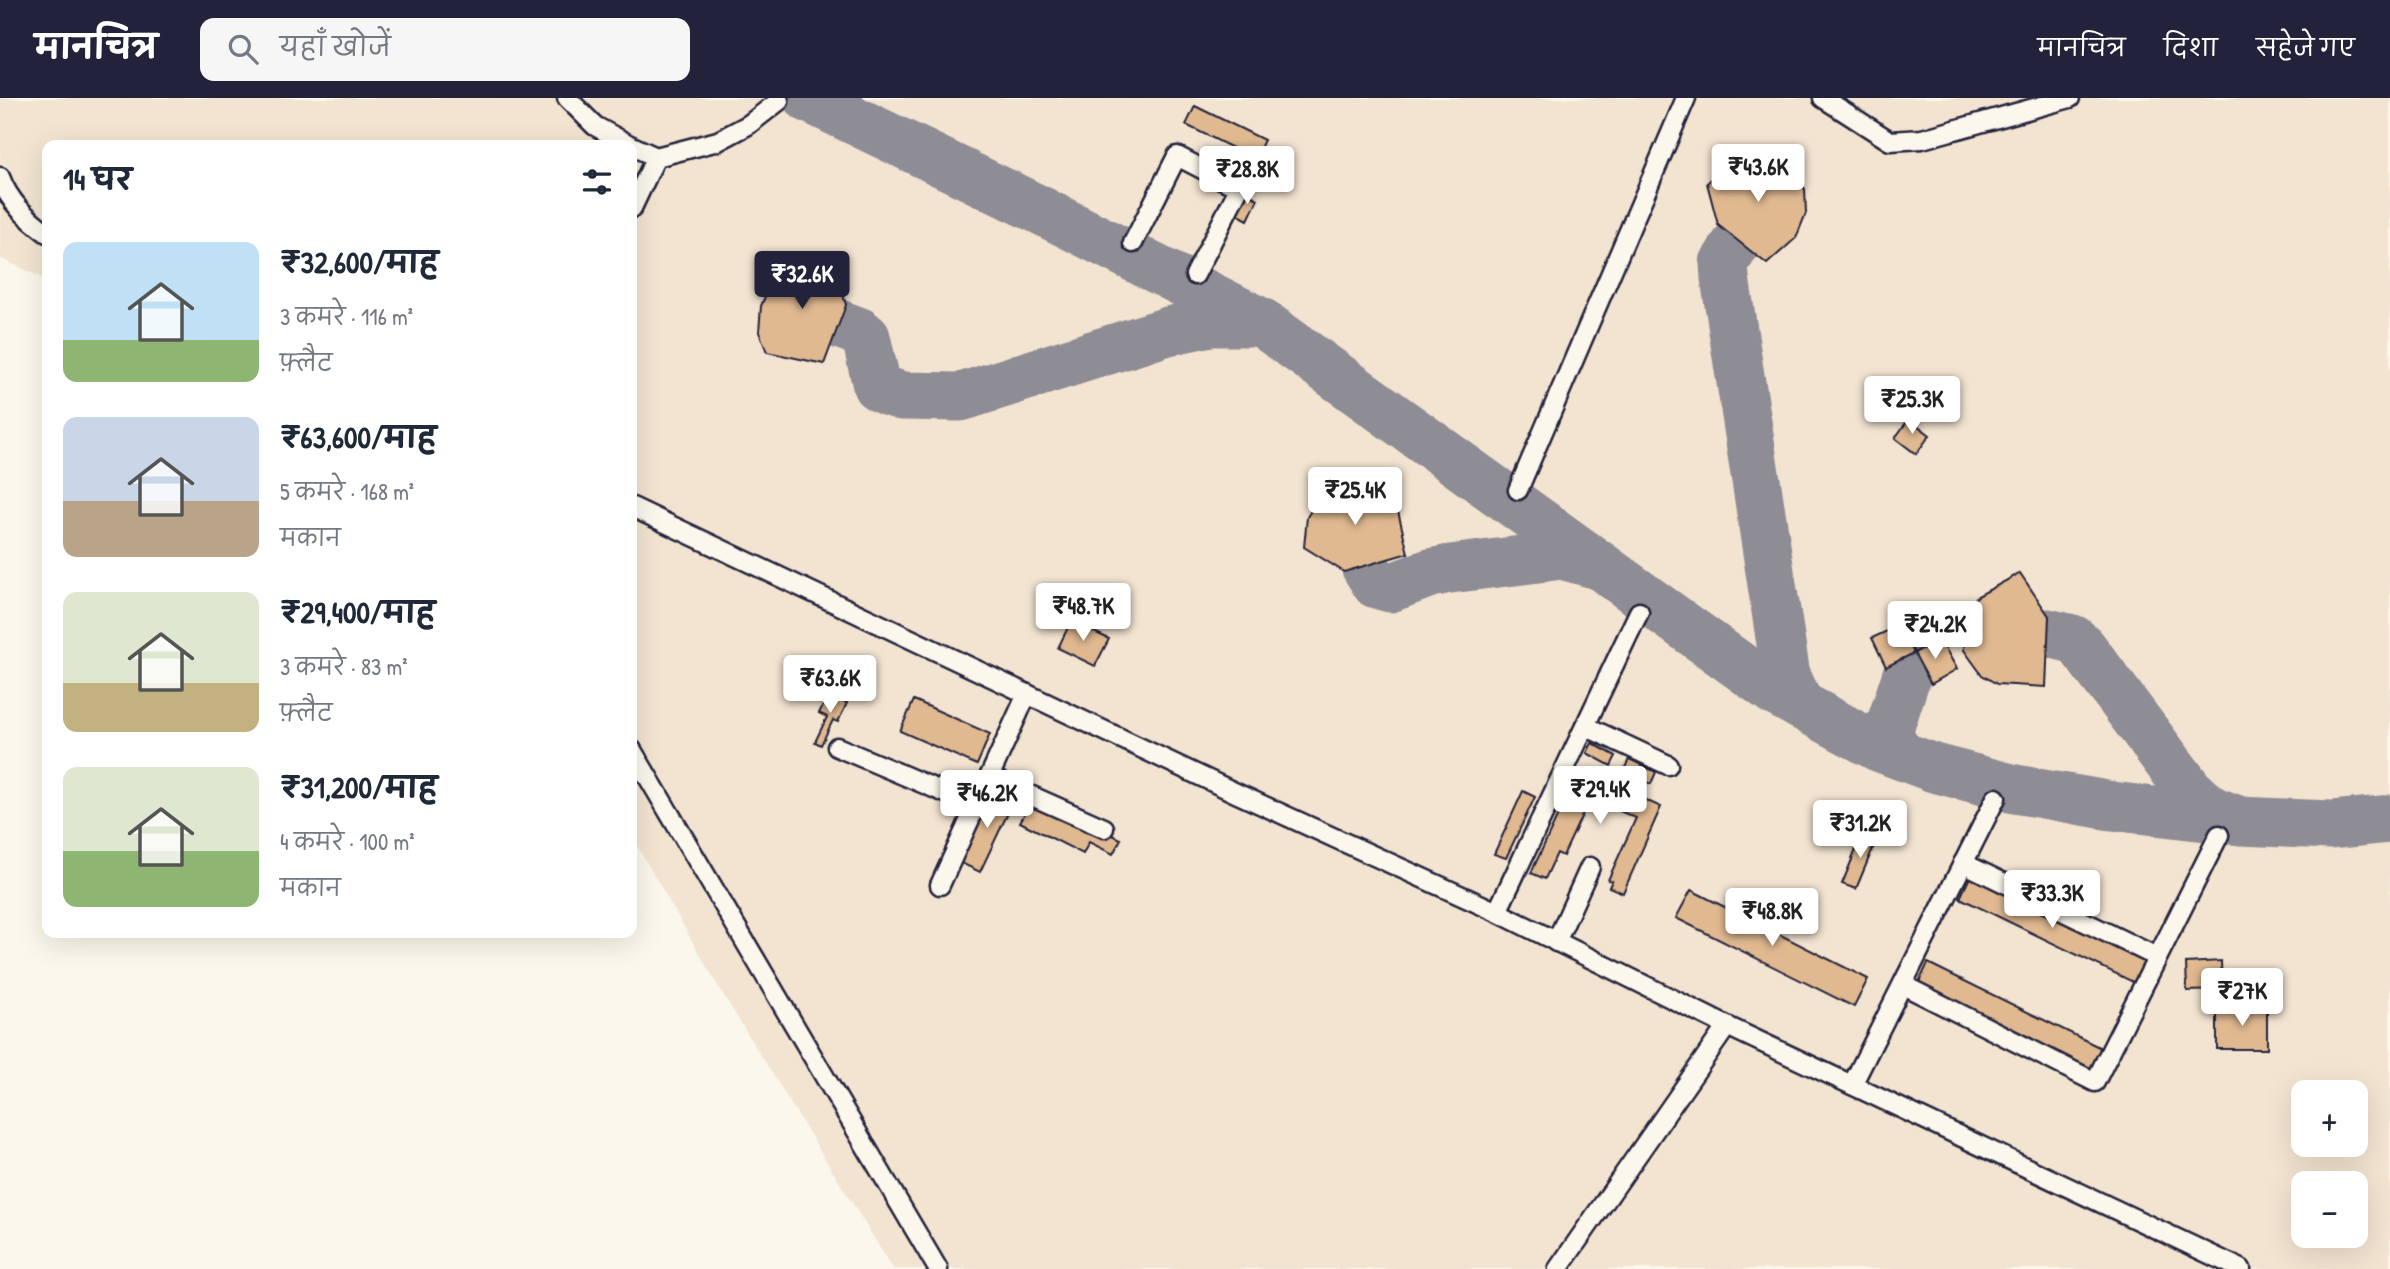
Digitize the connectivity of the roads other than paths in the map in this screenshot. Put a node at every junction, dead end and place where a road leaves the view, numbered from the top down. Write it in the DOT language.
graph roads {
  1 [pos="567,98"];
  2 [pos="1686,98"];
  3 [pos="1823,98"];
  4 [pos="2070,98"];
  5 [pos="779,101"];
  6 [pos="620,140"];
  7 [pos="637,149"];
  8 [pos="656,157"];
  9 [pos="0,177"];
  10 [pos="637,197"];
  11 [pos="42,229"];
  12 [pos="1133,243"];
  13 [pos="1195,275"];
  14 [pos="1518,490"];
  15 [pos="637,510"];
  16 [pos="1639,612"];
  17 [pos="1027,694"];
  18 [pos="1585,726"];
  19 [pos="837,747"];
  20 [pos="637,758"];
  21 [pos="1668,765"];
  22 [pos="989,777"];
  23 [pos="1996,798"];
  24 [pos="976,806"];
  25 [pos="1104,828"];
  26 [pos="2219,835"];
  27 [pos="1963,863"];
  28 [pos="1590,867"];
  29 [pos="940,885"];
  30 [pos="1497,912"];
  31 [pos="1556,942"];
  32 [pos="2157,957"];
  33 [pos="1903,985"];
  34 [pos="1727,1026"];
  35 [pos="1852,1085"];
  36 [pos="938,1269"];
  37 [pos="1558,1269"];
  38 [pos="2241,1269"];
  1 -- 6 [label="lane"];
  2 -- 14 [label="lane"];
  3 -- 4 [label="lane"];
  5 -- 8 [label="lane"];
  7 -- 8 [label="lane"];
  8 -- 10 [label="lane"];
  9 -- 11 [label="lane"];
  12 -- 13 [label="lane"];
  15 -- 17 [label="lane"];
  16 -- 18 [label="lane"];
  17 -- 22 [label="lane"];
  17 -- 30 [label="lane"];
  18 -- 21 [label="lane"];
  18 -- 30 [label="lane"];
  19 -- 24 [label="lane"];
  20 -- 36 [label="lane"];
  22 -- 24 [label="lane"];
  22 -- 25 [label="lane"];
  23 -- 27 [label="lane"];
  24 -- 29 [label="lane"];
  26 -- 32 [label="lane"];
  27 -- 32 [label="lane"];
  27 -- 33 [label="lane"];
  28 -- 31 [label="lane"];
  30 -- 31 [label="lane"];
  31 -- 34 [label="lane"];
  32 -- 33 [label="lane"];
  33 -- 35 [label="lane"];
  34 -- 35 [label="lane"];
  34 -- 37 [label="lane"];
  35 -- 38 [label="lane"];
}
